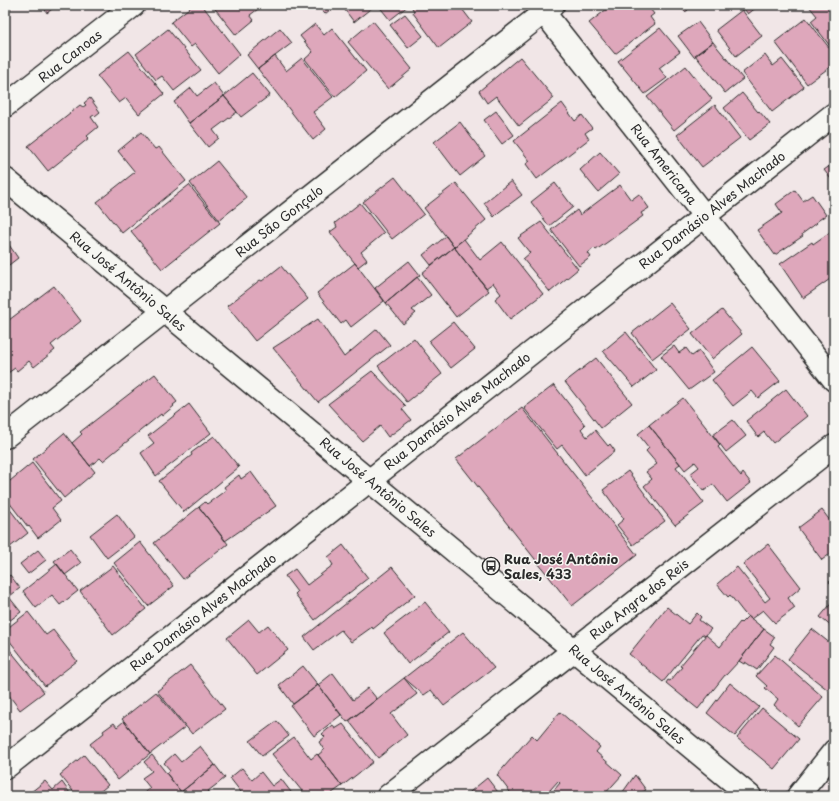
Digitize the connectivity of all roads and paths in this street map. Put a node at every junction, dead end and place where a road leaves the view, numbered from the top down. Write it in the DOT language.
graph roads {
  1 [pos="134,5"];
  2 [pos="545,7"];
  3 [pos="5,106"];
  4 [pos="834,114"];
  5 [pos="5,179"];
  6 [pos="704,216"];
  7 [pos="165,311"];
  8 [pos="834,380"];
  9 [pos="5,437"];
  10 [pos="834,446"];
  11 [pos="370,480"];
  12 [pos="574,650"];
  13 [pos="834,751"];
  14 [pos="5,768"];
  15 [pos="388,796"];
  16 [pos="750,796"];
  17 [pos="798,796"];
  1 -- 3 [label="street, Rua Canoas"];
  2 -- 6 [label="street, Rua Americana"];
  2 -- 7 [label="street, Rua São Gonçalo"];
  4 -- 6 [label="street, Rua Damásio Alves Machado"];
  5 -- 7 [label="street, Rua José Antônio Sales"];
  6 -- 8 [label="street, Rua Americana"];
  6 -- 11 [label="street, Rua Damásio Alves Machado"];
  7 -- 9 [label="street, Rua São Gonçalo"];
  7 -- 11 [label="street, Rua José Antônio Sales"];
  10 -- 12 [label="street, Rua Angra dos Reis"];
  11 -- 12 [label="street, Rua José Antônio Sales"];
  11 -- 14 [label="street, Rua Damásio Alves Machado"];
  12 -- 15 [label="street, Rua Angra dos Reis"];
  12 -- 16 [label="street, Rua José Antônio Sales"];
  13 -- 17 [label="street"];
}
